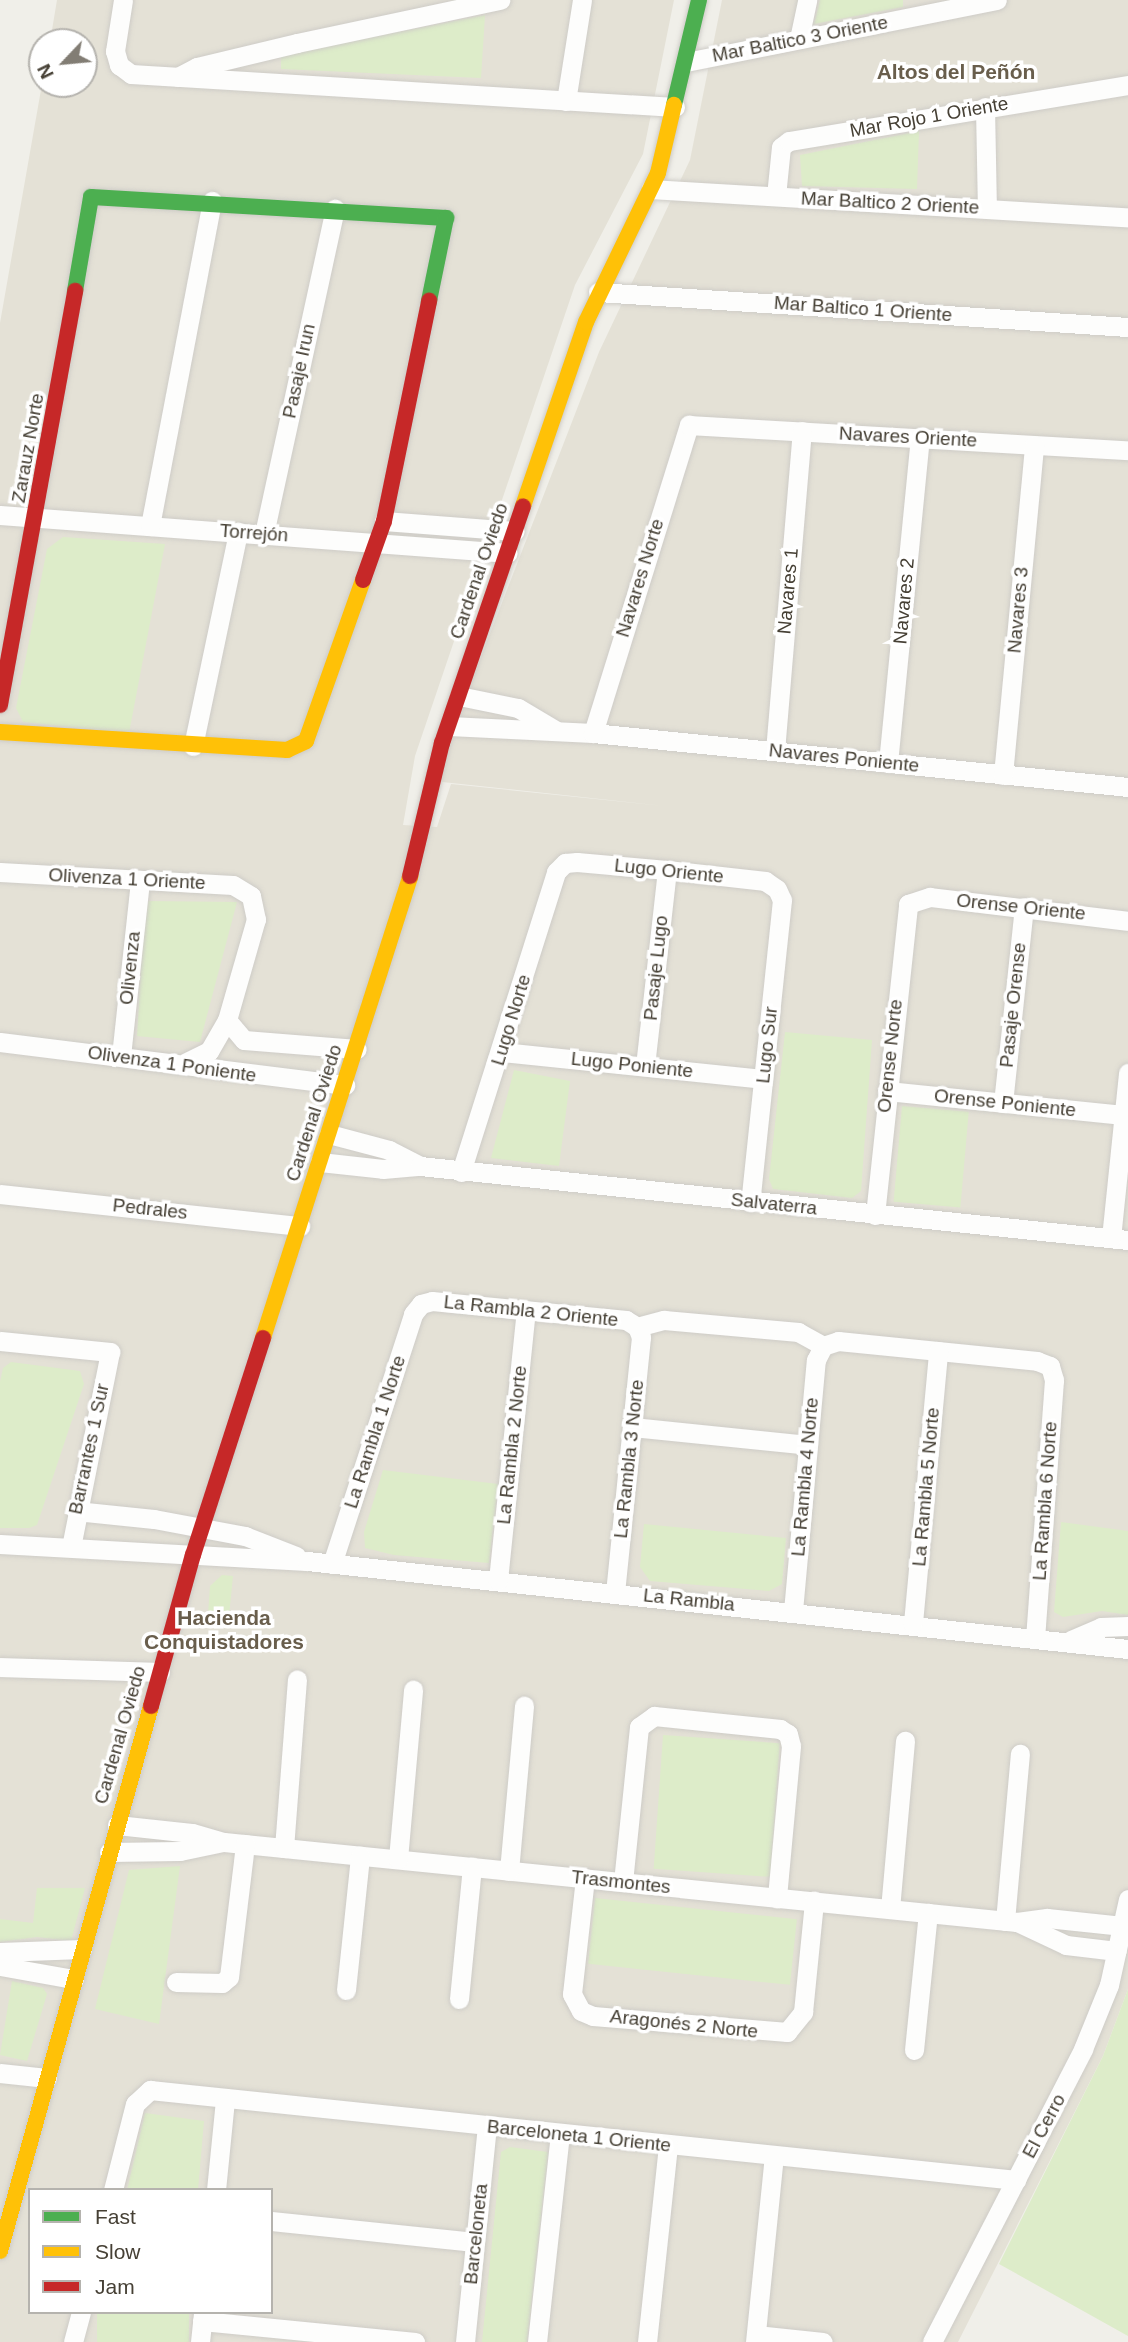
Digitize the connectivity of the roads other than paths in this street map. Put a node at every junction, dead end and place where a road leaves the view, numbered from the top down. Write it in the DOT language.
graph roads {
  1 [pos="124,0"];
  2 [pos="500,0"];
  3 [pos="582,0"];
  4 [pos="699,0"];
  5 [pos="807,0"];
  6 [pos="997,0"];
  7 [pos="962,3"];
  8 [pos="799,39"];
  9 [pos="686,62"];
  10 [pos="174,79"];
  11 [pos="1128,85"];
  12 [pos="566,101"];
  13 [pos="676,107"];
  14 [pos="985,107"];
  15 [pos="651,189"];
  16 [pos="776,196"];
  17 [pos="212,201"];
  18 [pos="987,208"];
  19 [pos="335,209"];
  20 [pos="1128,217"];
  21 [pos="598,292"];
  22 [pos="1128,327"];
  23 [pos="689,425"];
  24 [pos="802,431"];
  25 [pos="919,438"];
  26 [pos="1034,445"];
  27 [pos="1128,450"];
  28 [pos="0,515"];
  29 [pos="37,517"];
  30 [pos="384,521"];
  31 [pos="150,526"];
  32 [pos="514,531"];
  33 [pos="238,532"];
  34 [pos="264,534"];
  35 [pos="374,543"];
  36 [pos="508,553"];
  37 [pos="459,696"];
  38 [pos="0,705"];
  39 [pos="449,726"];
  40 [pos="0,732"];
  41 [pos="559,732"];
  42 [pos="593,733"];
  43 [pos="193,746"];
  44 [pos="775,751"];
  45 [pos="888,763"];
  46 [pos="1003,775"];
  47 [pos="1128,787"];
  48 [pos="560,867"];
  49 [pos="667,870"];
  50 [pos="0,872"];
  51 [pos="139,880"];
  52 [pos="777,889"];
  53 [pos="913,900"];
  54 [pos="1024,907"];
  55 [pos="1128,921"];
  56 [pos="228,1020"];
  57 [pos="0,1042"];
  58 [pos="357,1049"];
  59 [pos="502,1052"];
  60 [pos="121,1055"];
  61 [pos="186,1062"];
  62 [pos="645,1066"];
  63 [pos="1128,1073"];
  64 [pos="763,1079"];
  65 [pos="345,1085"];
  66 [pos="887,1091"];
  67 [pos="1003,1103"];
  68 [pos="1124,1115"];
  69 [pos="330,1134"];
  70 [pos="320,1162"];
  71 [pos="420,1166"];
  72 [pos="461,1172"];
  73 [pos="0,1194"];
  74 [pos="750,1202"];
  75 [pos="874,1214"];
  76 [pos="300,1226"];
  77 [pos="1119,1239"];
  78 [pos="421,1304"];
  79 [pos="526,1310"];
  80 [pos="637,1327"];
  81 [pos="0,1343"];
  82 [pos="823,1346"];
  83 [pos="938,1351"];
  84 [pos="1050,1366"];
  85 [pos="632,1427"];
  86 [pos="808,1445"];
  87 [pos="76,1511"];
  88 [pos="201,1528"];
  89 [pos="0,1544"];
  90 [pos="71,1547"];
  91 [pos="193,1555"];
  92 [pos="307,1561"];
  93 [pos="332,1564"];
  94 [pos="498,1580"];
  95 [pos="615,1592"];
  96 [pos="793,1611"];
  97 [pos="913,1623"];
  98 [pos="1128,1626"];
  99 [pos="1035,1636"];
  100 [pos="1071,1640"];
  101 [pos="1128,1649"];
  102 [pos="0,1667"];
  103 [pos="160,1672"];
  104 [pos="296,1680"];
  105 [pos="413,1690"];
  106 [pos="524,1706"];
  107 [pos="905,1741"];
  108 [pos="1020,1754"];
  109 [pos="117,1825"];
  110 [pos="224,1842"];
  111 [pos="245,1844"];
  112 [pos="284,1848"];
  113 [pos="110,1852"];
  114 [pos="360,1856"];
  115 [pos="398,1859"];
  116 [pos="472,1867"];
  117 [pos="509,1871"];
  118 [pos="585,1878"];
  119 [pos="623,1882"];
  120 [pos="777,1898"];
  121 [pos="1128,1899"];
  122 [pos="814,1902"];
  123 [pos="890,1909"];
  124 [pos="928,1913"];
  125 [pos="1011,1922"];
  126 [pos="1123,1926"];
  127 [pos="82,1949"];
  128 [pos="1117,1951"];
  129 [pos="0,1952"];
  130 [pos="0,1966"];
  131 [pos="74,1979"];
  132 [pos="176,1982"];
  133 [pos="346,1990"];
  134 [pos="458,1999"];
  135 [pos="914,2050"];
  136 [pos="0,2073"];
  137 [pos="47,2078"];
  138 [pos="225,2100"];
  139 [pos="487,2127"];
  140 [pos="560,2134"];
  141 [pos="668,2145"];
  142 [pos="774,2155"];
  143 [pos="1016,2180"];
  144 [pos="114,2188"];
  145 [pos="216,2188"];
  146 [pos="273,2221"];
  147 [pos="475,2242"];
  148 [pos="0,2252"];
  149 [pos="80,2314"];
  150 [pos="203,2317"];
  151 [pos="755,2339"];
  152 [pos="73,2342"];
  153 [pos="200,2342"];
  154 [pos="415,2342"];
  155 [pos="465,2342"];
  156 [pos="537,2342"];
  157 [pos="647,2342"];
  158 [pos="823,2342"];
  159 [pos="932,2342"];
  1 -- 10 [label="street"];
  2 -- 10 [label="street"];
  3 -- 12 [label="street"];
  4 -- 9 [label="street, Cardenal Oviedo"];
  5 -- 8 [label="street"];
  6 -- 7 [label="street, Mar Baltico 3 Oriente"];
  7 -- 8 [label="street, Mar Baltico 3 Oriente"];
  8 -- 9 [label="street, Mar Baltico 3 Oriente"];
  9 -- 13 [label="street, Cardenal Oviedo"];
  10 -- 12 [label="street"];
  11 -- 14 [label="street, Mar Rojo 1 Oriente"];
  12 -- 13 [label="street"];
  13 -- 15 [label="street, Cardenal Oviedo"];
  14 -- 16 [label="street, Mar Rojo 1 Oriente"];
  14 -- 18 [label="street"];
  15 -- 16 [label="street, Mar Baltico 2 Oriente"];
  15 -- 21 [label="street, Cardenal Oviedo"];
  16 -- 18 [label="street, Mar Baltico 2 Oriente"];
  17 -- 19 [label="street"];
  17 -- 29 [label="street, Zarauz Norte"];
  17 -- 31 [label="street"];
  18 -- 20 [label="street, Mar Baltico 2 Oriente"];
  19 -- 30 [label="street"];
  19 -- 34 [label="street, Pasaje Irun"];
  21 -- 22 [label="street, Mar Baltico 1 Oriente"];
  21 -- 32 [label="street, Cardenal Oviedo"];
  23 -- 24 [label="street, Navares Oriente"];
  23 -- 42 [label="street, Navares Norte"];
  24 -- 25 [label="street, Navares Oriente"];
  24 -- 44 [label="street, Navares 1"];
  25 -- 26 [label="street, Navares Oriente"];
  25 -- 45 [label="street, Navares 2"];
  26 -- 27 [label="street, Navares Oriente"];
  26 -- 46 [label="street, Navares 3"];
  28 -- 29 [label="street, Torrejón"];
  29 -- 31 [label="street, Torrejón"];
  29 -- 38 [label="street, Zarauz Norte"];
  30 -- 32 [label="street"];
  30 -- 35 [label="street"];
  31 -- 33 [label="street, Torrejón"];
  32 -- 36 [label="street, Cardenal Oviedo"];
  33 -- 34 [label="street, Torrejón"];
  33 -- 43 [label="street"];
  34 -- 35 [label="street, Torrejón"];
  35 -- 36 [label="street, Torrejón"];
  35 -- 43 [label="street"];
  36 -- 37 [label="street, Cardenal Oviedo"];
  37 -- 39 [label="street, Cardenal Oviedo"];
  37 -- 41 [label="street, Navares Poniente"];
  39 -- 41 [label="street, Navares Poniente"];
  39 -- 58 [label="street, Cardenal Oviedo"];
  40 -- 43 [label="street"];
  41 -- 42 [label="street, Navares Poniente"];
  42 -- 44 [label="street, Navares Poniente"];
  44 -- 45 [label="street, Navares Poniente"];
  45 -- 46 [label="street, Navares Poniente"];
  46 -- 47 [label="street, Navares Poniente"];
  48 -- 49 [label="street, Lugo Oriente"];
  48 -- 59 [label="street, Lugo Norte"];
  49 -- 52 [label="street, Lugo Oriente"];
  49 -- 62 [label="street, Pasaje Lugo"];
  50 -- 51 [label="street, Olivenza 1 Oriente"];
  51 -- 56 [label="street, Olivenza 1 Oriente"];
  51 -- 60 [label="street, Olivenza"];
  52 -- 64 [label="street, Lugo Sur"];
  53 -- 54 [label="street, Orense Oriente"];
  53 -- 66 [label="street, Orense Norte"];
  54 -- 55 [label="street, Orense Oriente"];
  54 -- 67 [label="street, Pasaje Orense"];
  56 -- 58 [label="street"];
  56 -- 61 [label="street"];
  57 -- 60 [label="street, Olivenza 1 Poniente"];
  58 -- 65 [label="street, Cardenal Oviedo"];
  59 -- 62 [label="street, Lugo Poniente"];
  59 -- 72 [label="street, Lugo Norte"];
  60 -- 61 [label="street, Olivenza 1 Poniente"];
  61 -- 65 [label="street, Olivenza 1 Poniente"];
  62 -- 64 [label="street, Lugo Poniente"];
  63 -- 68 [label="street"];
  64 -- 74 [label="street, Lugo Sur"];
  65 -- 69 [label="street, Cardenal Oviedo"];
  66 -- 67 [label="street, Orense Poniente"];
  66 -- 75 [label="street, Orense Norte"];
  67 -- 68 [label="street, Orense Poniente"];
  68 -- 77 [label="street"];
  69 -- 70 [label="street, Cardenal Oviedo"];
  69 -- 71 [label="street, Salvaterra"];
  70 -- 71 [label="street, Salvaterra"];
  70 -- 76 [label="street, Cardenal Oviedo"];
  71 -- 72 [label="street, Salvaterra"];
  72 -- 74 [label="street, Salvaterra"];
  73 -- 76 [label="street, Pedrales"];
  74 -- 75 [label="street, Salvaterra"];
  75 -- 77 [label="street, Salvaterra"];
  76 -- 88 [label="street, Cardenal Oviedo"];
  78 -- 79 [label="street, La Rambla 2 Oriente"];
  78 -- 93 [label="street, La Rambla 1 Norte"];
  79 -- 80 [label="street, La Rambla 2 Oriente"];
  79 -- 94 [label="street, La Rambla 2 Norte"];
  80 -- 82 [label="street, La Rambla 2 Oriente"];
  80 -- 85 [label="street, La Rambla 3 Norte"];
  81 -- 87 [label="street, Barrantes 1 Sur"];
  82 -- 83 [label="street, La Rambla 2 Oriente"];
  82 -- 86 [label="street, La Rambla 4 Norte"];
  83 -- 84 [label="street, La Rambla 2 Oriente"];
  83 -- 97 [label="street, La Rambla 5 Norte"];
  84 -- 99 [label="street, La Rambla 6 Norte"];
  85 -- 86 [label="street"];
  85 -- 95 [label="street, La Rambla 3 Norte"];
  86 -- 96 [label="street, La Rambla 4 Norte"];
  87 -- 88 [label="street, La Rambla"];
  87 -- 90 [label="street, Barrantes 1 Sur"];
  88 -- 91 [label="street, Cardenal Oviedo"];
  88 -- 92 [label="street, La Rambla"];
  89 -- 90 [label="street, La Rambla"];
  90 -- 91 [label="street, La Rambla"];
  91 -- 92 [label="street, La Rambla"];
  91 -- 103 [label="street, Cardenal Oviedo"];
  92 -- 93 [label="street, La Rambla"];
  93 -- 94 [label="street, La Rambla"];
  94 -- 95 [label="street, La Rambla"];
  95 -- 96 [label="street, La Rambla"];
  96 -- 97 [label="street, La Rambla"];
  97 -- 99 [label="street, La Rambla"];
  98 -- 100 [label="street, La Rambla"];
  99 -- 100 [label="street, La Rambla"];
  100 -- 101 [label="street, La Rambla"];
  102 -- 103 [label="street"];
  103 -- 109 [label="street, Cardenal Oviedo"];
  104 -- 112 [label="street"];
  105 -- 115 [label="street"];
  106 -- 117 [label="street"];
  107 -- 123 [label="street"];
  108 -- 125 [label="street"];
  109 -- 110 [label="street, Trasmontes"];
  109 -- 113 [label="street, Cardenal Oviedo"];
  110 -- 111 [label="street, Trasmontes"];
  110 -- 113 [label="street, Trasmontes"];
  111 -- 112 [label="street, Trasmontes"];
  111 -- 132 [label="street"];
  112 -- 114 [label="street, Trasmontes"];
  113 -- 127 [label="street, Cardenal Oviedo"];
  114 -- 115 [label="street, Trasmontes"];
  114 -- 133 [label="street"];
  115 -- 116 [label="street, Trasmontes"];
  116 -- 117 [label="street, Trasmontes"];
  116 -- 134 [label="street"];
  117 -- 118 [label="street, Trasmontes"];
  118 -- 119 [label="street, Trasmontes"];
  118 -- 122 [label="street, Aragonés 2 Norte"];
  119 -- 120 [label="street, Trasmontes"];
  119 -- 120 [label="street"];
  120 -- 122 [label="street, Trasmontes"];
  121 -- 126 [label="street, El Cerro"];
  122 -- 123 [label="street, Trasmontes"];
  123 -- 124 [label="street, Trasmontes"];
  124 -- 125 [label="street, Trasmontes"];
  124 -- 135 [label="street"];
  125 -- 126 [label="street, Trasmontes"];
  125 -- 128 [label="street, Trasmontes"];
  126 -- 128 [label="street, El Cerro"];
  127 -- 129 [label="street"];
  127 -- 131 [label="street, Cardenal Oviedo"];
  128 -- 143 [label="street, El Cerro"];
  130 -- 131 [label="street"];
  131 -- 137 [label="street, Cardenal Oviedo"];
  136 -- 137 [label="street"];
  137 -- 148 [label="street, Cardenal Oviedo"];
  138 -- 139 [label="street, Barceloneta 1 Oriente"];
  138 -- 144 [label="street, Barceloneta 1 Oriente"];
  138 -- 145 [label="street"];
  139 -- 140 [label="street, Barceloneta 1 Oriente"];
  139 -- 147 [label="street, Barceloneta"];
  140 -- 141 [label="street, Barceloneta 1 Oriente"];
  140 -- 156 [label="street"];
  141 -- 142 [label="street, Barceloneta 1 Oriente"];
  141 -- 157 [label="street"];
  142 -- 143 [label="street, Barceloneta 1 Oriente"];
  142 -- 151 [label="street"];
  143 -- 159 [label="street, El Cerro"];
  146 -- 147 [label="street"];
  147 -- 155 [label="street, Barceloneta"];
  149 -- 152 [label="street"];
  150 -- 153 [label="street"];
  150 -- 154 [label="street"];
  151 -- 158 [label="street"];
}
